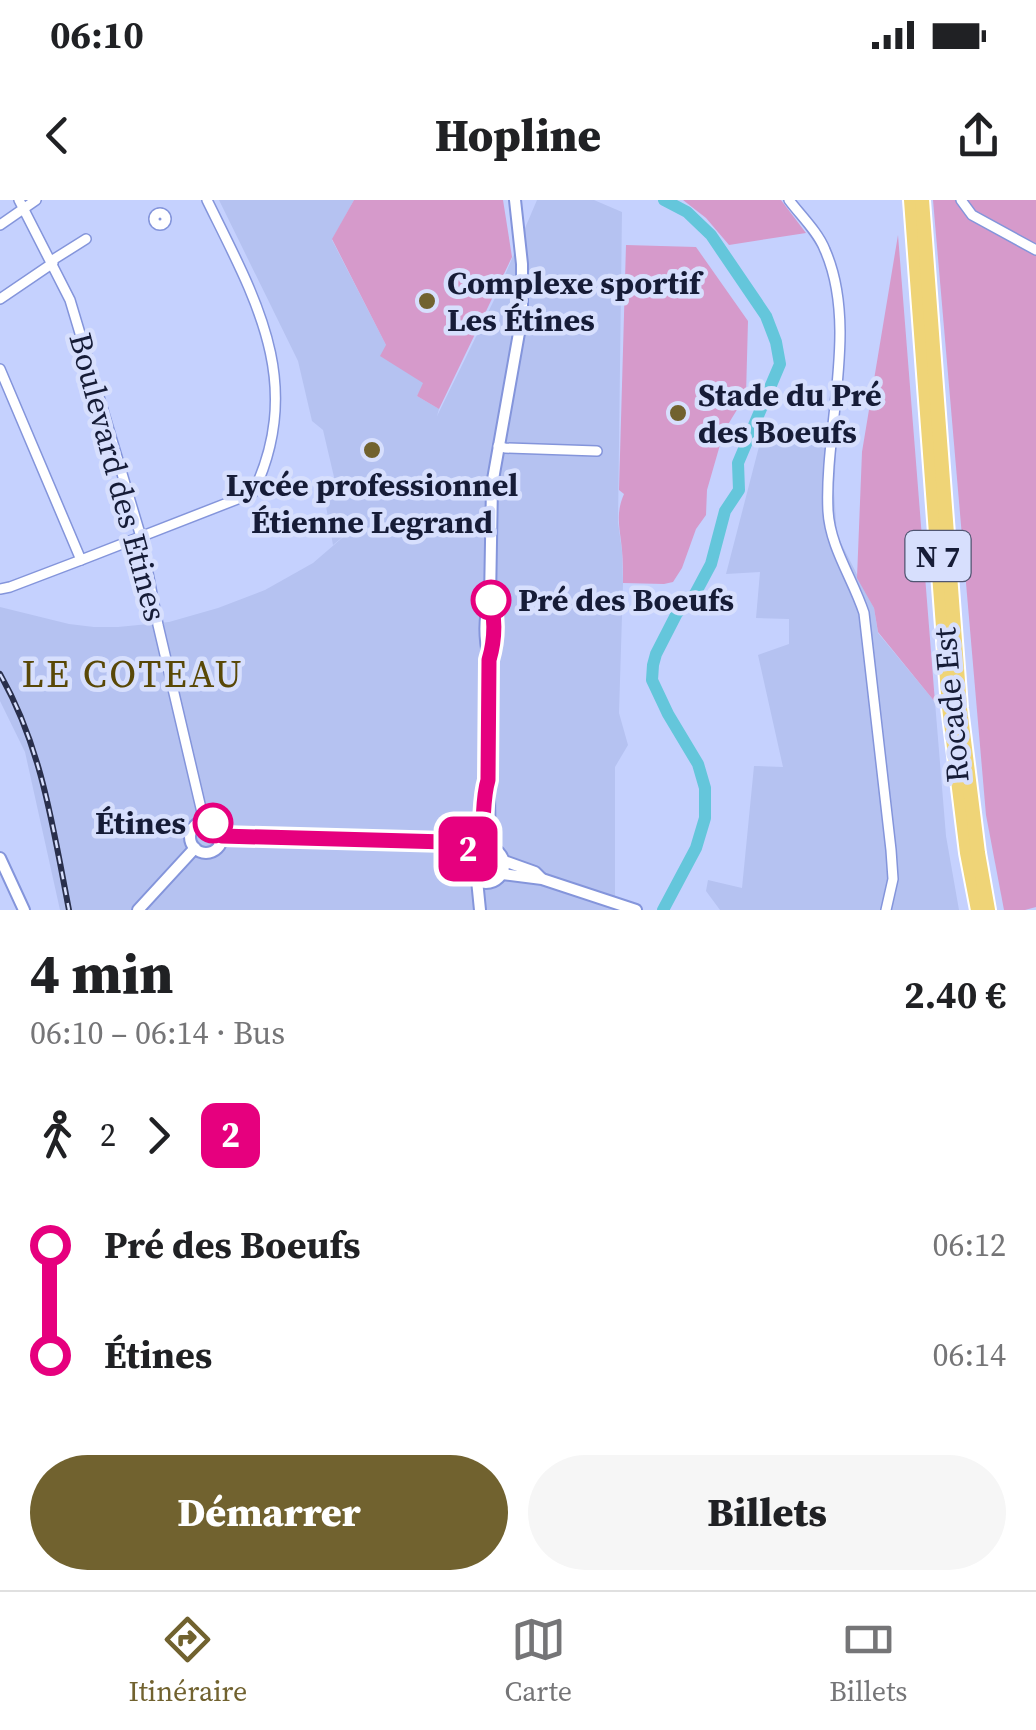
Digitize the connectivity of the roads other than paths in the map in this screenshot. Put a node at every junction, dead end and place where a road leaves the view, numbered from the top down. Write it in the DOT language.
graph roads {
  1 [pos="36,200"];
  2 [pos="151,200"];
  3 [pos="207,200"];
  4 [pos="511,200"];
  5 [pos="789,200"];
  6 [pos="911,200"];
  7 [pos="922,200"];
  8 [pos="961,200"];
  9 [pos="22,204"];
  10 [pos="158,214"];
  11 [pos="0,224"];
  12 [pos="86,239"];
  13 [pos="1036,250"];
  14 [pos="52,262"];
  15 [pos="0,298"];
  16 [pos="0,368"];
  17 [pos="498,446"];
  18 [pos="597,451"];
  19 [pos="141,537"];
  20 [pos="82,560"];
  21 [pos="0,588"];
  22 [pos="488,780"];
  23 [pos="204,822"];
  24 [pos="222,836"];
  25 [pos="431,842"];
  26 [pos="195,848"];
  27 [pos="493,849"];
  28 [pos="477,850"];
  29 [pos="504,861"];
  30 [pos="1,863"];
  31 [pos="469,864"];
  32 [pos="502,874"];
  33 [pos="542,879"];
  34 [pos="477,880"];
  35 [pos="491,882"];
  36 [pos="24,910"];
  37 [pos="138,910"];
  38 [pos="483,910"];
  39 [pos="636,910"];
  40 [pos="886,910"];
  41 [pos="978,910"];
  42 [pos="988,910"];
  1 -- 9 [label="street"];
  2 -- 10 [label="street"];
  3 -- 19 [label="street"];
  4 -- 17 [label="street"];
  5 -- 40 [label="street"];
  6 -- 41 [label="highway, Rocade Est / N 7"];
  7 -- 42 [label="highway, Rocade Est / N 7"];
  8 -- 13 [label="street"];
  9 -- 11 [label="street"];
  9 -- 14 [label="street, Boulevard des Etines"];
  12 -- 14 [label="street"];
  14 -- 15 [label="street"];
  14 -- 19 [label="street, Boulevard des Etines"];
  16 -- 20 [label="street"];
  17 -- 18 [label="street"];
  17 -- 22 [label="street"];
  19 -- 20 [label="street"];
  19 -- 23 [label="street, Boulevard des Etines"];
  20 -- 21 [label="street"];
  22 -- 27 [label="street"];
  22 -- 28 [label="street"];
  23 -- 24 [label="street"];
  23 -- 26 [label="street"];
  24 -- 25 [label="street"];
  24 -- 26 [label="street"];
  25 -- 28 [label="street"];
  25 -- 31 [label="street"];
  26 -- 37 [label="street"];
  27 -- 28 [label="street"];
  27 -- 29 [label="street"];
  28 -- 31 [label="street"];
  29 -- 32 [label="street"];
  29 -- 33 [label="street"];
  30 -- 36 [label="street"];
  31 -- 34 [label="street"];
  32 -- 33 [label="street"];
  32 -- 35 [label="street"];
  33 -- 39 [label="street"];
  34 -- 35 [label="street"];
  34 -- 38 [label="street"];
  35 -- 38 [label="street"];
}
